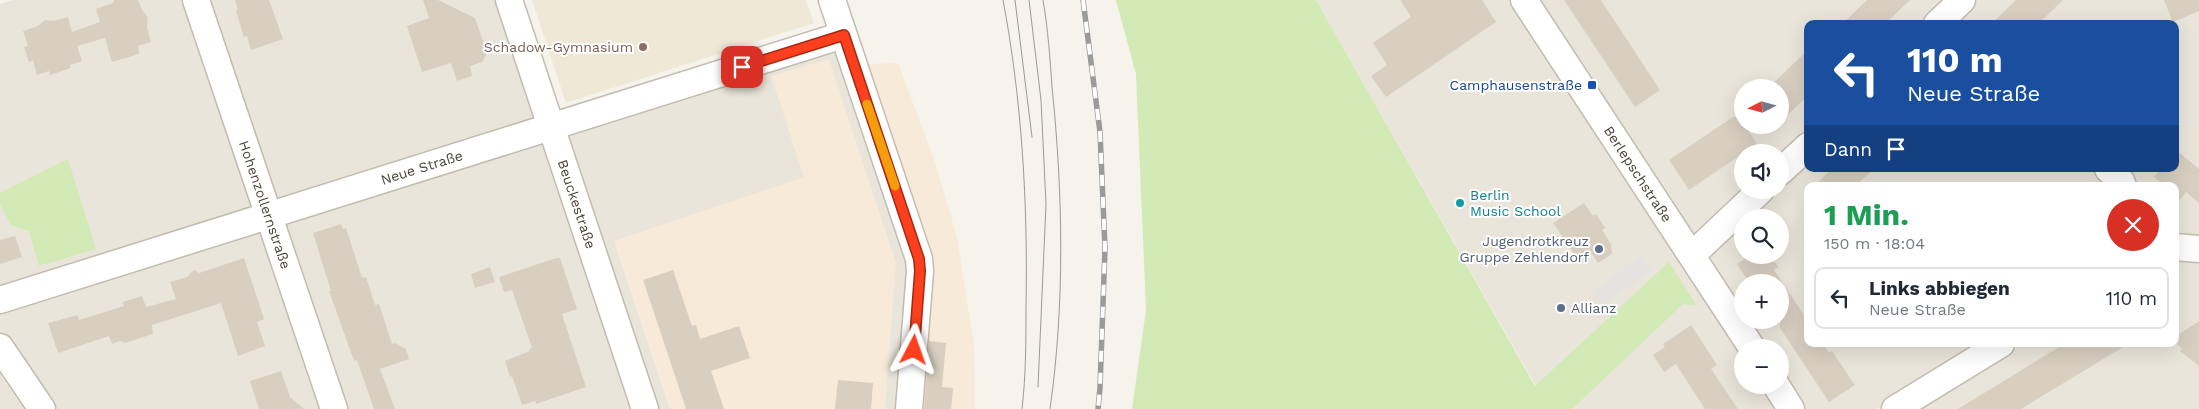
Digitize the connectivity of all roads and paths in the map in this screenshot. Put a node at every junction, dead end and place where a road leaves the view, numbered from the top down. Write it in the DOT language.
graph roads {
  1 [pos="196,0"];
  2 [pos="509,0"];
  3 [pos="832,0"];
  4 [pos="1524,0"];
  5 [pos="1962,0"];
  6 [pos="1941,20"];
  7 [pos="844,35"];
  8 [pos="552,126"];
  9 [pos="1804,150"];
  10 [pos="1789,164"];
  11 [pos="2111,172"];
  12 [pos="2119,182"];
  13 [pos="1751,199"];
  14 [pos="268,216"];
  15 [pos="2179,247"];
  16 [pos="2199,249"];
  17 [pos="1692,255"];
  18 [pos="0,300"];
  19 [pos="1746,339"];
  20 [pos="0,347"];
  21 [pos="1996,347"];
  22 [pos="1782,394"];
  23 [pos="42,409"];
  24 [pos="334,409"];
  25 [pos="645,409"];
  26 [pos="909,409"];
  27 [pos="1791,409"];
  28 [pos="1895,409"];
  1 -- 14 [label="street, Hohenzollernstraße"];
  2 -- 8 [label="street, Beuckestraße"];
  3 -- 7 [label="street"];
  4 -- 17 [label="street, Berlepschstraße"];
  5 -- 6 [label="street"];
  7 -- 8 [label="street, Neue Straße"];
  7 -- 26 [label="street"];
  8 -- 14 [label="street, Neue Straße"];
  8 -- 25 [label="street, Beuckestraße"];
  9 -- 10 [label="street"];
  11 -- 12 [label="street"];
  13 -- 17 [label="street"];
  14 -- 18 [label="street, Neue Straße"];
  14 -- 24 [label="street, Hohenzollernstraße"];
  15 -- 16 [label="street"];
  17 -- 19 [label="street, Berlepschstraße"];
  20 -- 23 [label="street"];
  21 -- 28 [label="street"];
  22 -- 27 [label="street"];
}
